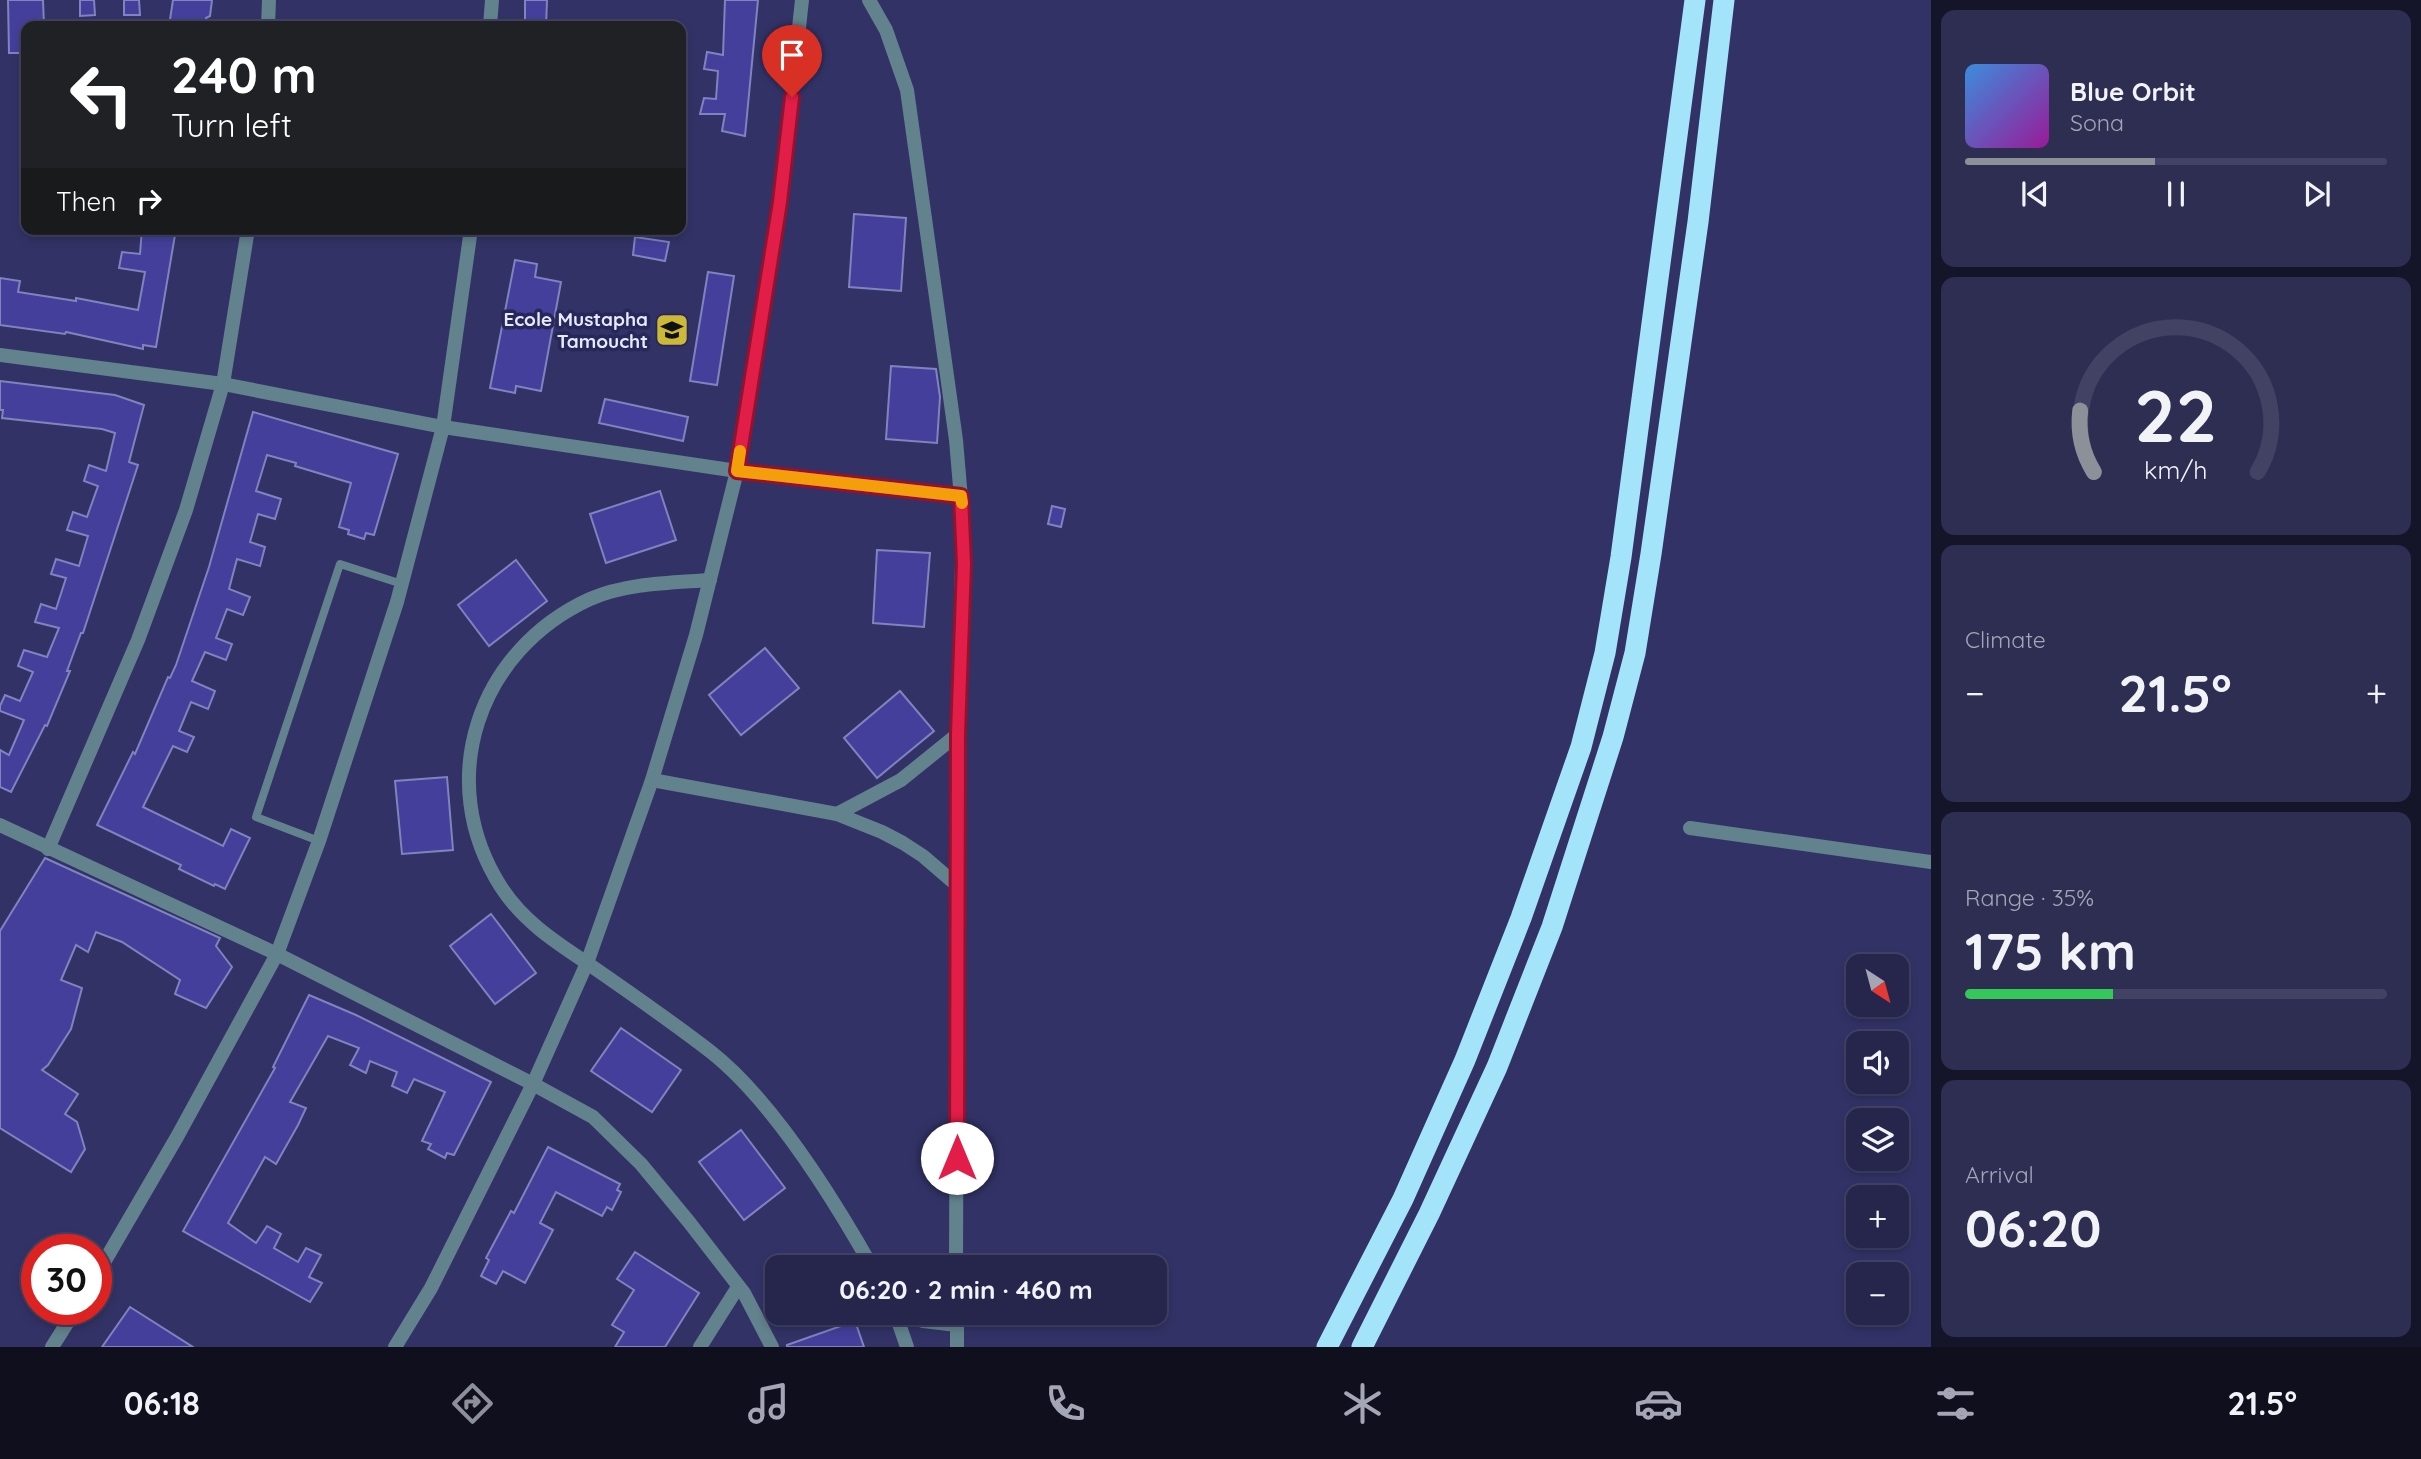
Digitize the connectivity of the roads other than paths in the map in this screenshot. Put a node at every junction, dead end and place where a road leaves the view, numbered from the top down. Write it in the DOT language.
graph roads {
  1 [pos="269,0"];
  2 [pos="492,0"];
  3 [pos="802,0"];
  4 [pos="869,0"];
  5 [pos="1695,0"];
  6 [pos="1724,0"];
  7 [pos="268,21"];
  8 [pos="490,21"];
  9 [pos="247,235"];
  10 [pos="470,235"];
  11 [pos="0,355"];
  12 [pos="223,384"];
  13 [pos="443,427"];
  14 [pos="737,471"];
  15 [pos="961,496"];
  16 [pos="710,580"];
  17 [pos="402,584"];
  18 [pos="958,734"];
  19 [pos="652,780"];
  20 [pos="837,814"];
  21 [pos="0,825"];
  22 [pos="1690,828"];
  23 [pos="319,841"];
  24 [pos="48,849"];
  25 [pos="1931,862"];
  26 [pos="959,887"];
  27 [pos="277,954"];
  28 [pos="587,963"];
  29 [pos="533,1084"];
  30 [pos="112,1249"];
  31 [pos="865,1255"];
  32 [pos="956,1255"];
  33 [pos="738,1287"];
  34 [pos="66,1325"];
  35 [pos="900,1325"];
  36 [pos="957,1325"];
  37 [pos="52,1347"];
  38 [pos="395,1347"];
  39 [pos="700,1347"];
  40 [pos="772,1347"];
  41 [pos="908,1347"];
  42 [pos="957,1347"];
  43 [pos="1327,1347"];
  44 [pos="1362,1347"];
  1 -- 7 [label="street"];
  2 -- 8 [label="street"];
  3 -- 14 [label="street"];
  4 -- 15 [label="street"];
  5 -- 43 [label="highway"];
  6 -- 44 [label="highway"];
  9 -- 12 [label="street"];
  10 -- 13 [label="street"];
  11 -- 12 [label="street"];
  12 -- 13 [label="street"];
  12 -- 24 [label="street"];
  13 -- 14 [label="street"];
  13 -- 17 [label="street"];
  14 -- 15 [label="street"];
  14 -- 16 [label="street"];
  15 -- 18 [label="street"];
  16 -- 19 [label="street"];
  16 -- 28 [label="street"];
  17 -- 23 [label="street"];
  17 -- 23 [label="lane"];
  18 -- 20 [label="street"];
  18 -- 26 [label="street"];
  19 -- 20 [label="street"];
  19 -- 28 [label="street"];
  20 -- 26 [label="street"];
  21 -- 24 [label="street"];
  22 -- 25 [label="street"];
  23 -- 27 [label="street"];
  24 -- 27 [label="street"];
  26 -- 32 [label="street"];
  27 -- 29 [label="street"];
  27 -- 30 [label="street"];
  28 -- 29 [label="street"];
  28 -- 31 [label="street"];
  29 -- 33 [label="street"];
  29 -- 38 [label="street"];
  33 -- 39 [label="street"];
  33 -- 40 [label="street"];
  34 -- 37 [label="street"];
  35 -- 41 [label="street"];
  36 -- 42 [label="street"];
}
